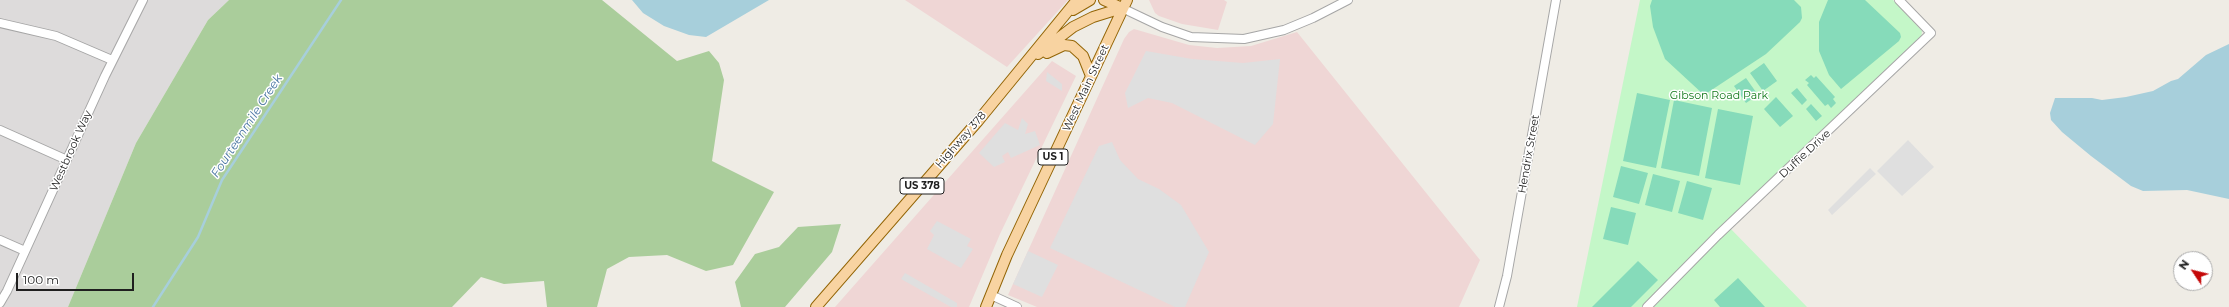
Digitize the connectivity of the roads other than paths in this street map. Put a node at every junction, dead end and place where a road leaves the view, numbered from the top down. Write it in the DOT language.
graph roads {
  1 [pos="143,0"];
  2 [pos="1077,0"];
  3 [pos="1090,0"];
  4 [pos="1104,0"];
  5 [pos="1348,0"];
  6 [pos="1556,0"];
  7 [pos="1899,0"];
  8 [pos="1124,4"];
  9 [pos="1064,17"];
  10 [pos="0,23"];
  11 [pos="112,60"];
  12 [pos="1027,63"];
  13 [pos="1091,76"];
  14 [pos="0,130"];
  15 [pos="67,160"];
  16 [pos="0,240"];
  17 [pos="25,251"];
  18 [pos="991,295"];
  19 [pos="0,303"];
  20 [pos="816,307"];
  21 [pos="986,307"];
  22 [pos="1018,307"];
  23 [pos="1499,307"];
  24 [pos="1647,307"];
  1 -- 11 [label="street, Westbrook Way"];
  2 -- 9 [label="main road, US 378"];
  3 -- 9 [label="main road"];
  4 -- 8 [label="main road"];
  5 -- 8 [label="street"];
  6 -- 23 [label="street, Hendrix Street"];
  7 -- 24 [label="street, Duffie Drive"];
  8 -- 12 [label="main road, US 378"];
  8 -- 13 [label="main road, West Main Street / US 1"];
  9 -- 12 [label="main road, US 378"];
  10 -- 11 [label="street"];
  11 -- 15 [label="street, Westbrook Way"];
  12 -- 13 [label="main road"];
  12 -- 20 [label="main road, Highway 378 / US 378"];
  13 -- 18 [label="main road, West Main Street / US 1"];
  14 -- 15 [label="street"];
  15 -- 17 [label="street, Westbrook Way"];
  16 -- 17 [label="street"];
  17 -- 19 [label="street, Westbrook Way"];
  18 -- 21 [label="main road, West Main Street / US 1"];
  18 -- 22 [label="street"];
}
